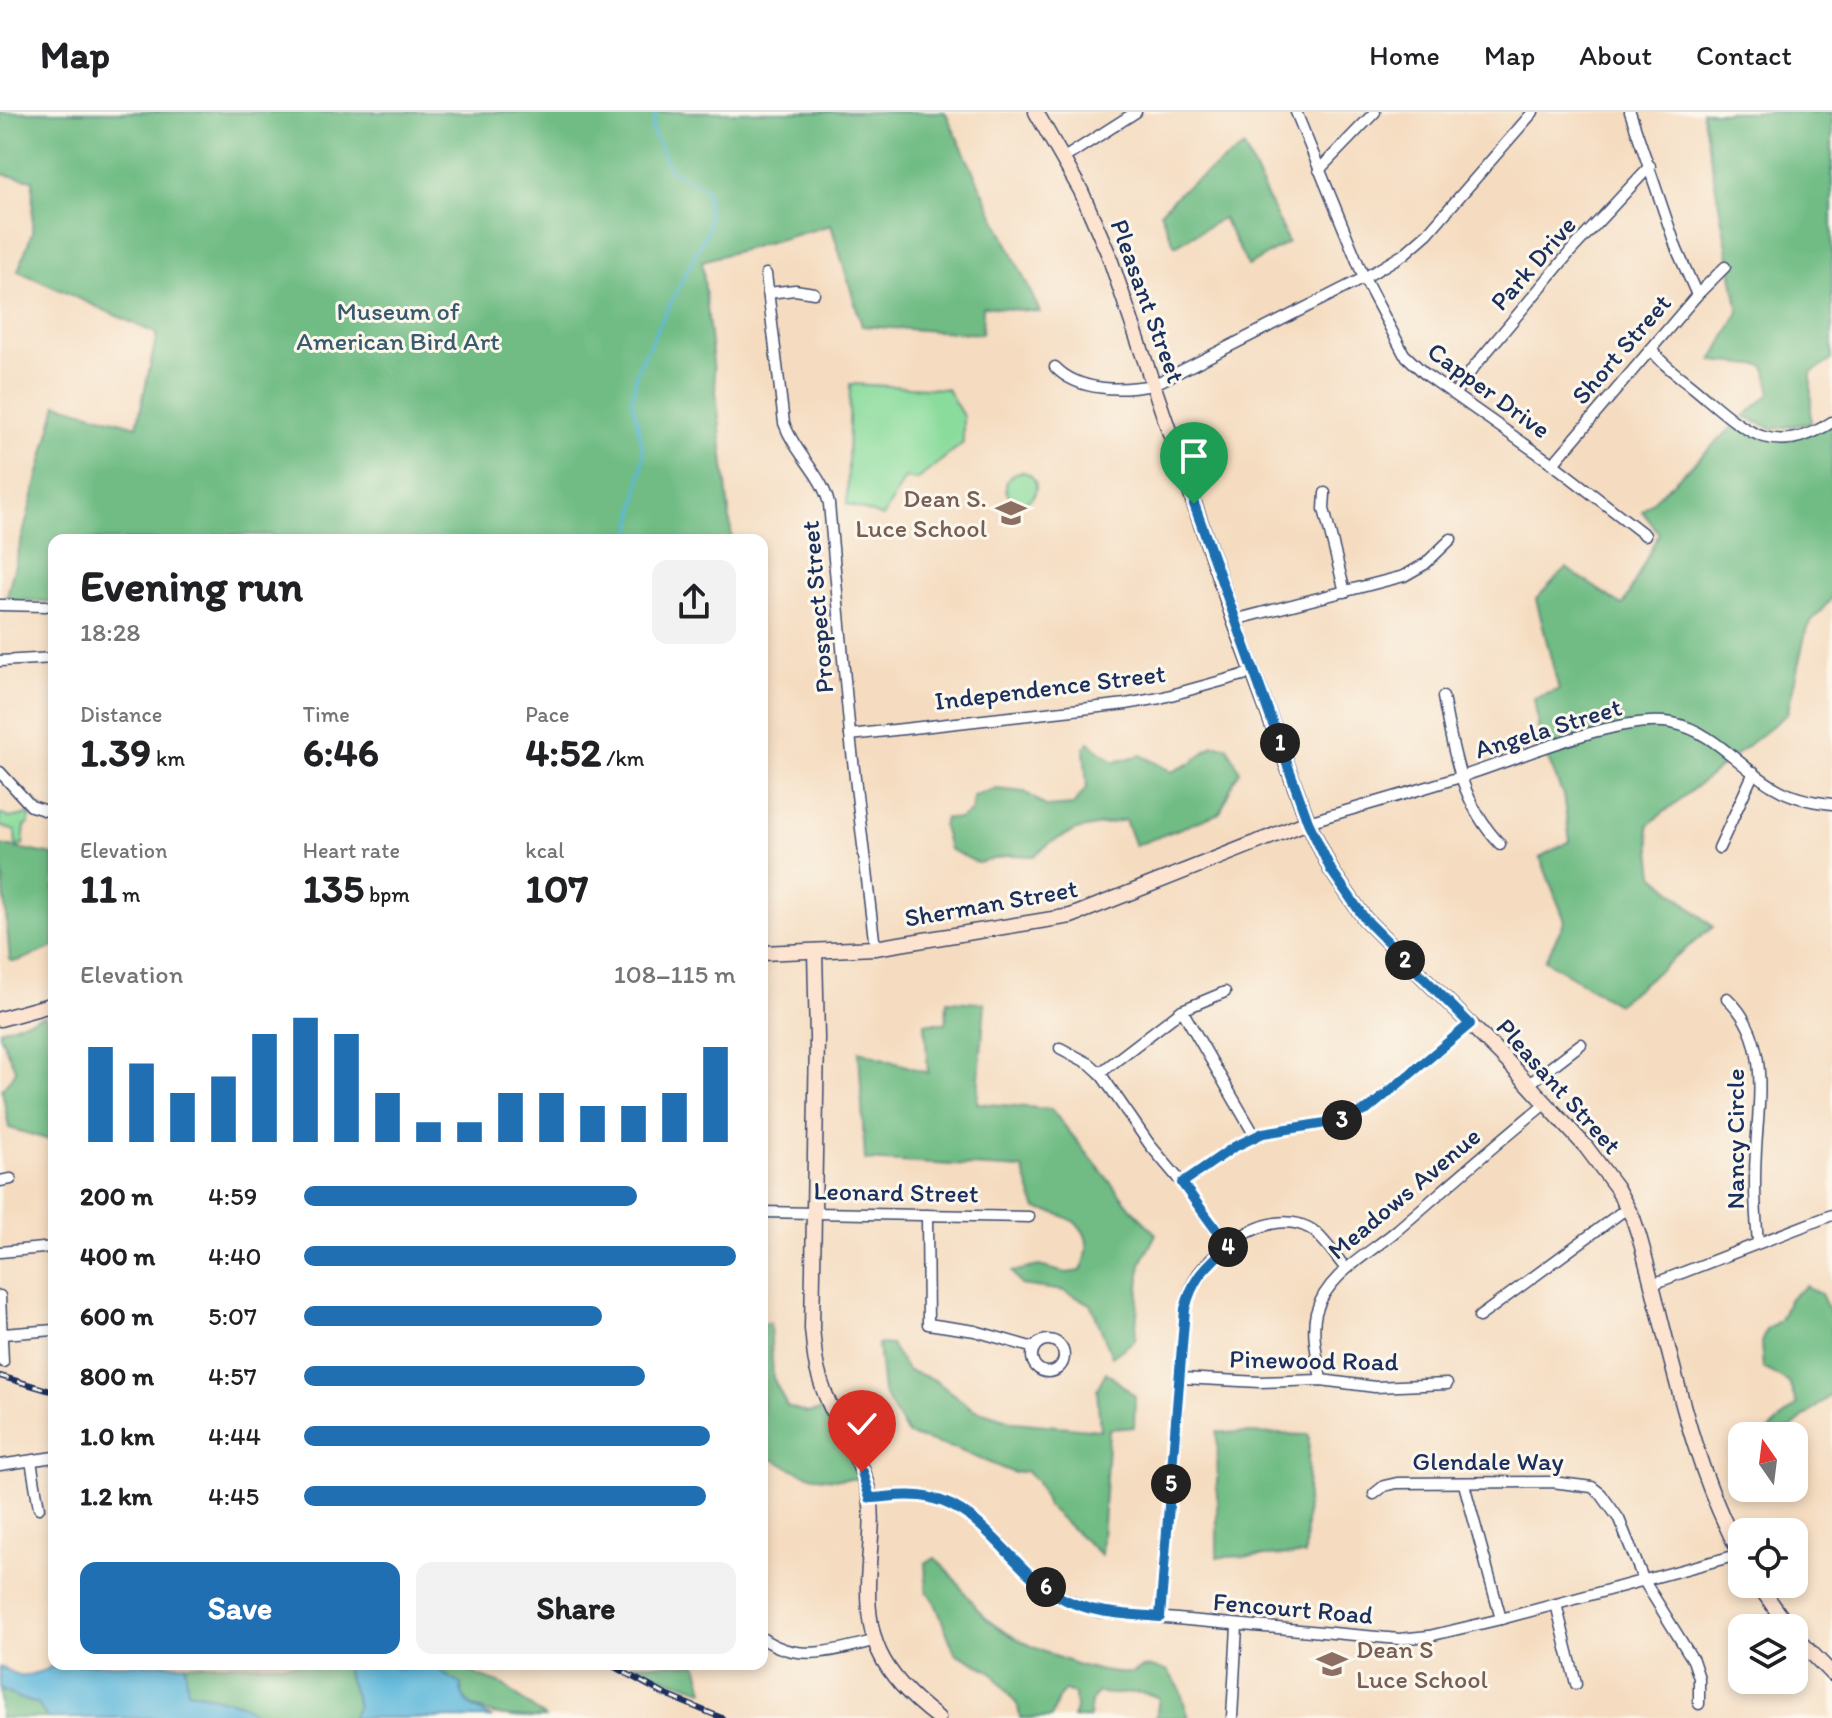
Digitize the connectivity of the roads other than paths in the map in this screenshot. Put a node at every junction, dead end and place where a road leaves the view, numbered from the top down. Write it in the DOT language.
graph roads {
  1 [pos="1036,112"];
  2 [pos="1136,112"];
  3 [pos="1296,112"];
  4 [pos="1375,112"];
  5 [pos="1533,112"];
  6 [pos="1630,112"];
  7 [pos="1064,158"];
  8 [pos="1650,166"];
  9 [pos="1319,170"];
  10 [pos="1725,267"];
  11 [pos="766,274"];
  12 [pos="1364,278"];
  13 [pos="768,293"];
  14 [pos="814,293"];
  15 [pos="1697,295"];
  16 [pos="1652,350"];
  17 [pos="1055,367"];
  18 [pos="1153,385"];
  19 [pos="1455,393"];
  20 [pos="1832,422"];
  21 [pos="1553,464"];
  22 [pos="1325,493"];
  23 [pos="1645,535"];
  24 [pos="1451,539"];
  25 [pos="1345,592"];
  26 [pos="0,605"];
  27 [pos="46,606"];
  28 [pos="1234,620"];
  29 [pos="48,658"];
  30 [pos="0,661"];
  31 [pos="1254,672"];
  32 [pos="1443,697"];
  33 [pos="850,735"];
  34 [pos="0,772"];
  35 [pos="1754,772"];
  36 [pos="1460,777"];
  37 [pos="1832,804"];
  38 [pos="48,811"];
  39 [pos="1308,822"];
  40 [pos="1500,844"];
  41 [pos="1719,848"];
  42 [pos="875,948"];
  43 [pos="815,951"];
  44 [pos="768,953"];
  45 [pos="1225,992"];
  46 [pos="1727,998"];
  47 [pos="48,1006"];
  48 [pos="1182,1010"];
  49 [pos="0,1019"];
  50 [pos="1470,1024"];
  51 [pos="1581,1044"];
  52 [pos="1060,1048"];
  53 [pos="1100,1073"];
  54 [pos="1529,1084"];
  55 [pos="1546,1103"];
  56 [pos="1255,1136"];
  57 [pos="1182,1183"];
  58 [pos="1627,1208"];
  59 [pos="768,1212"];
  60 [pos="816,1213"];
  61 [pos="927,1215"];
  62 [pos="1832,1215"];
  63 [pos="1029,1217"];
  64 [pos="1758,1242"];
  65 [pos="1228,1246"];
  66 [pos="48,1248"];
  67 [pos="0,1252"];
  68 [pos="1346,1269"];
  69 [pos="1653,1284"];
  70 [pos="0,1296"];
  71 [pos="1479,1317"];
  72 [pos="48,1330"];
  73 [pos="3,1334"];
  74 [pos="1034,1348"];
  75 [pos="3,1362"];
  76 [pos="1181,1378"];
  77 [pos="1321,1380"];
  78 [pos="1447,1384"];
  79 [pos="48,1458"];
  80 [pos="31,1461"];
  81 [pos="0,1465"];
  82 [pos="1464,1484"];
  83 [pos="1374,1494"];
  84 [pos="870,1498"];
  85 [pos="39,1508"];
  86 [pos="1728,1532"];
  87 [pos="1728,1559"];
  88 [pos="1644,1581"];
  89 [pos="1556,1604"];
  90 [pos="1160,1617"];
  91 [pos="1501,1619"];
  92 [pos="1237,1626"];
  93 [pos="873,1641"];
  94 [pos="768,1642"];
  95 [pos="1808,1649"];
  96 [pos="1832,1674"];
  97 [pos="1576,1684"];
  98 [pos="1699,1704"];
  99 [pos="938,1718"];
  100 [pos="1232,1718"];
  1 -- 7 [label="main road, Pleasant Street"];
  2 -- 7 [label="street"];
  3 -- 9 [label="street, Capper Drive"];
  4 -- 9 [label="street"];
  5 -- 12 [label="street"];
  6 -- 8 [label="street"];
  7 -- 18 [label="main road, Pleasant Street"];
  8 -- 15 [label="street"];
  8 -- 19 [label="street, Park Drive"];
  9 -- 12 [label="street, Capper Drive"];
  10 -- 15 [label="street, Short Street"];
  11 -- 13 [label="street, Prospect Street"];
  12 -- 18 [label="street"];
  12 -- 19 [label="street, Capper Drive"];
  13 -- 14 [label="street"];
  13 -- 33 [label="street, Prospect Street"];
  15 -- 16 [label="street, Short Street"];
  16 -- 20 [label="street"];
  16 -- 21 [label="street, Short Street"];
  17 -- 18 [label="street"];
  18 -- 28 [label="main road, Pleasant Street"];
  19 -- 21 [label="street, Capper Drive"];
  21 -- 23 [label="street, Capper Drive"];
  22 -- 25 [label="street"];
  24 -- 25 [label="street"];
  25 -- 28 [label="street"];
  26 -- 27 [label="street"];
  28 -- 31 [label="main road, Pleasant Street"];
  29 -- 30 [label="street"];
  31 -- 33 [label="street, Independence Street"];
  31 -- 39 [label="main road, Pleasant Street"];
  32 -- 36 [label="street"];
  33 -- 42 [label="street, Prospect Street"];
  34 -- 38 [label="street"];
  35 -- 36 [label="street, Angela Street"];
  35 -- 37 [label="street, Angela Street"];
  35 -- 41 [label="street"];
  36 -- 39 [label="street, Angela Street"];
  36 -- 40 [label="street"];
  39 -- 42 [label="main road, Sherman Street"];
  39 -- 50 [label="main road, Pleasant Street"];
  42 -- 43 [label="main road, Sherman Street"];
  43 -- 44 [label="main road, Sherman Street"];
  43 -- 60 [label="main road"];
  45 -- 48 [label="street"];
  46 -- 64 [label="street, Nancy Circle"];
  47 -- 49 [label="main road"];
  48 -- 53 [label="street"];
  48 -- 56 [label="street"];
  50 -- 54 [label="main road, Pleasant Street"];
  50 -- 56 [label="street"];
  51 -- 54 [label="street"];
  52 -- 53 [label="street"];
  53 -- 57 [label="street"];
  54 -- 55 [label="main road, Pleasant Street"];
  55 -- 58 [label="main road, Pleasant Street"];
  55 -- 68 [label="street, Meadows Avenue"];
  56 -- 57 [label="street"];
  57 -- 65 [label="street"];
  58 -- 69 [label="main road, Pleasant Street"];
  58 -- 71 [label="street"];
  59 -- 60 [label="street, Leonard Street"];
  60 -- 61 [label="street, Leonard Street"];
  60 -- 84 [label="main road"];
  61 -- 63 [label="street, Leonard Street"];
  61 -- 74 [label="street"];
  62 -- 64 [label="street"];
  64 -- 69 [label="street"];
  65 -- 68 [label="street"];
  65 -- 76 [label="street"];
  66 -- 67 [label="street"];
  68 -- 77 [label="street, Meadows Avenue"];
  69 -- 86 [label="main road, Pleasant Street"];
  70 -- 73 [label="street"];
  72 -- 73 [label="street"];
  73 -- 75 [label="street"];
  76 -- 77 [label="street, Pinewood Road"];
  76 -- 90 [label="street"];
  77 -- 78 [label="street, Pinewood Road"];
  79 -- 80 [label="street"];
  80 -- 81 [label="street"];
  80 -- 85 [label="street"];
  82 -- 83 [label="street, Glendale Way"];
  82 -- 88 [label="street, Glendale Way"];
  82 -- 91 [label="street"];
  84 -- 90 [label="street, Fencourt Road"];
  84 -- 93 [label="main road"];
  87 -- 88 [label="street, Fencourt Road"];
  88 -- 89 [label="street, Fencourt Road"];
  88 -- 98 [label="street, Glendale Way"];
  89 -- 91 [label="street, Fencourt Road"];
  89 -- 97 [label="street"];
  90 -- 92 [label="street, Fencourt Road"];
  91 -- 92 [label="street, Fencourt Road"];
  92 -- 100 [label="street"];
  93 -- 94 [label="street"];
  93 -- 99 [label="main road"];
  95 -- 96 [label="main road"];
}
